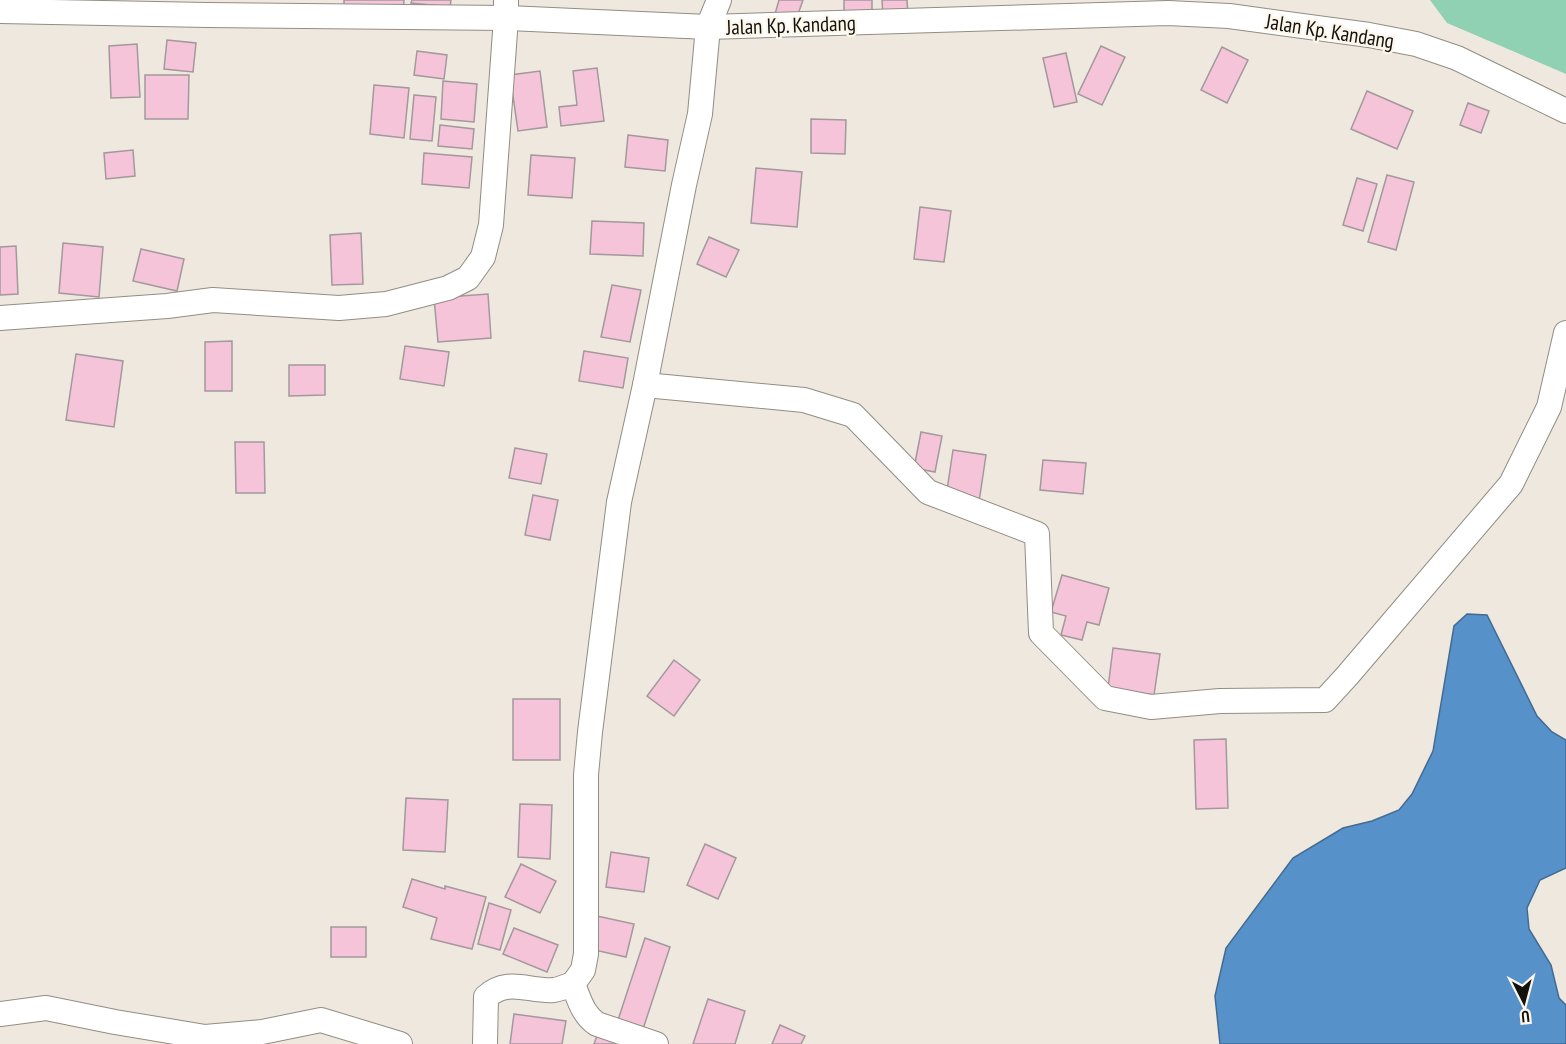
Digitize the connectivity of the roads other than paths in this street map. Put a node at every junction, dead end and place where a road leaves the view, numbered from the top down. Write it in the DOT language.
graph roads {
  1 [pos="718,0"];
  2 [pos="208,8"];
  3 [pos="506,9"];
  4 [pos="0,11"];
  5 [pos="708,27"];
  6 [pos="1566,111"];
  7 [pos="0,318"];
  8 [pos="1566,333"];
  9 [pos="645,385"];
  10 [pos="573,984"];
  11 [pos="0,1014"];
  12 [pos="400,1044"];
  13 [pos="485,1044"];
  14 [pos="656,1044"];
  1 -- 5 [label="street"];
  2 -- 3 [label="street, Jalan Kp. Kandang"];
  2 -- 4 [label="street, Jalan Kp. Kandang"];
  3 -- 5 [label="street, Jalan Kp. Kandang"];
  3 -- 7 [label="street"];
  5 -- 6 [label="street, Jalan Kp. Kandang"];
  5 -- 9 [label="street"];
  8 -- 9 [label="street"];
  9 -- 10 [label="street"];
  10 -- 13 [label="street"];
  10 -- 14 [label="street"];
  11 -- 12 [label="street"];
}
